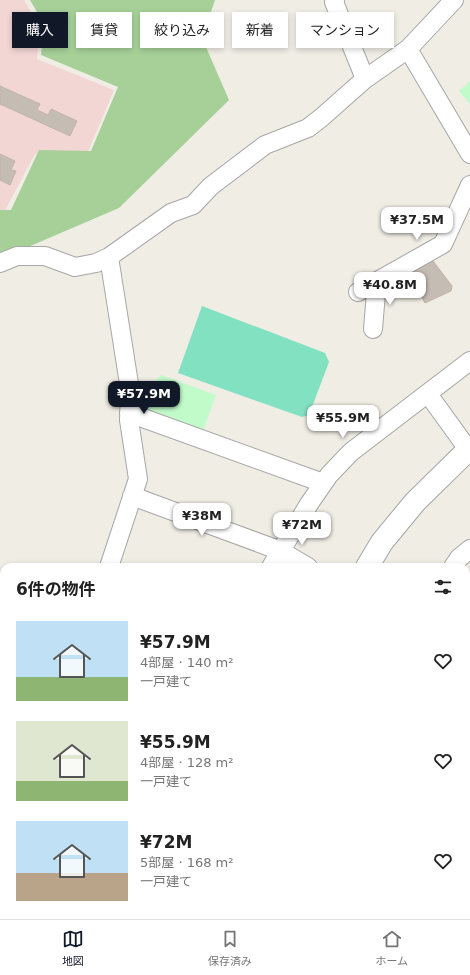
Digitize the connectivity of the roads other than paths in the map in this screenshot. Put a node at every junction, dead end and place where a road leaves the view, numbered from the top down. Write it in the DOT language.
graph roads {
  1 [pos="335,0"];
  2 [pos="454,0"];
  3 [pos="408,49"];
  4 [pos="366,79"];
  5 [pos="470,154"];
  6 [pos="470,185"];
  7 [pos="109,257"];
  8 [pos="0,262"];
  9 [pos="377,281"];
  10 [pos="358,292"];
  11 [pos="373,328"];
  12 [pos="470,362"];
  13 [pos="428,394"];
  14 [pos="129,413"];
  15 [pos="469,450"];
  16 [pos="323,483"];
  17 [pos="132,496"];
  18 [pos="470,549"];
  19 [pos="281,550"];
  20 [pos="110,563"];
  21 [pos="273,563"];
  22 [pos="302,563"];
  23 [pos="369,563"];
  24 [pos="456,563"];
  1 -- 4 [label="street"];
  2 -- 3 [label="street"];
  3 -- 4 [label="street"];
  3 -- 5 [label="street"];
  4 -- 7 [label="street"];
  6 -- 9 [label="street"];
  7 -- 8 [label="street"];
  7 -- 14 [label="street"];
  9 -- 10 [label="street"];
  9 -- 11 [label="street"];
  12 -- 13 [label="street"];
  13 -- 15 [label="street"];
  13 -- 16 [label="street"];
  14 -- 16 [label="street"];
  14 -- 17 [label="street"];
  15 -- 23 [label="street"];
  16 -- 19 [label="street"];
  17 -- 19 [label="street"];
  17 -- 20 [label="street"];
  18 -- 24 [label="street"];
  19 -- 21 [label="street"];
  19 -- 22 [label="street"];
}
